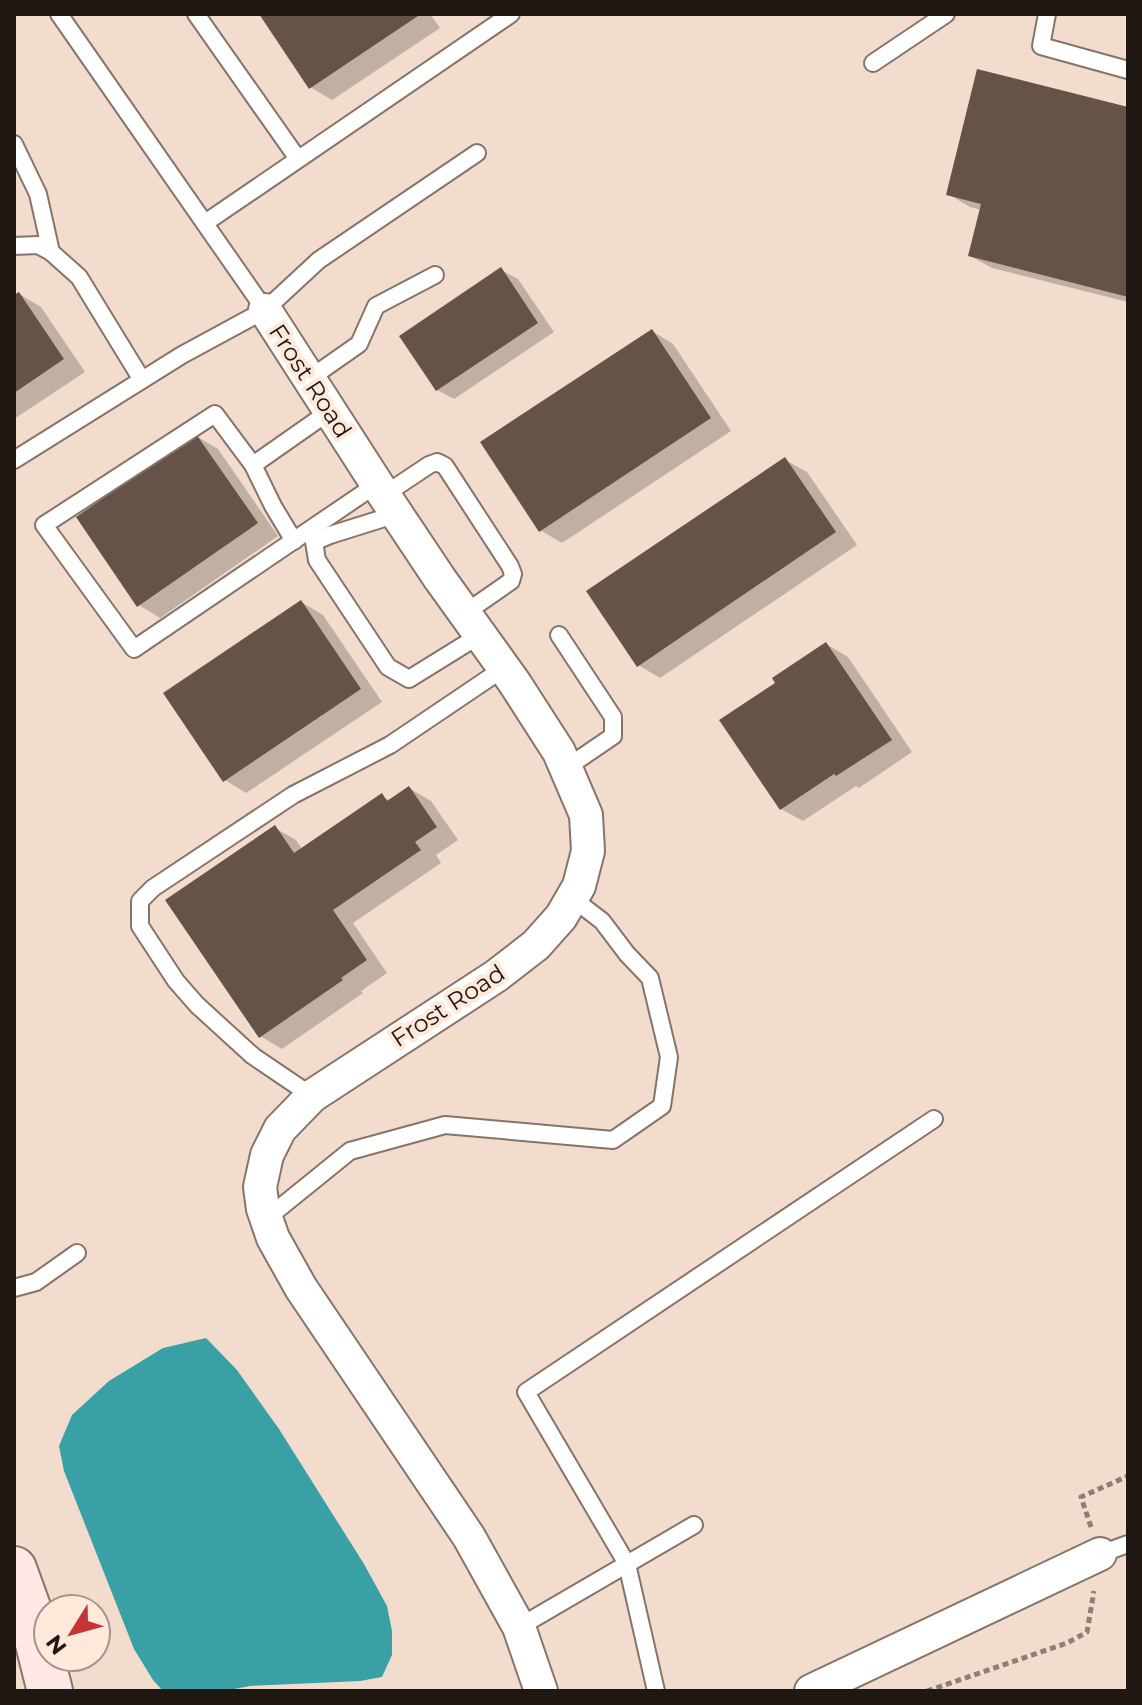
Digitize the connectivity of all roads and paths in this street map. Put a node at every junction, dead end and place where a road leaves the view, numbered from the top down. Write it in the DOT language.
graph roads {
  1 [pos="59,14"];
  2 [pos="196,14"];
  3 [pos="511,14"];
  4 [pos="946,14"];
  5 [pos="1047,14"];
  6 [pos="873,63"];
  7 [pos="1128,70"];
  8 [pos="14,144"];
  9 [pos="477,153"];
  10 [pos="298,159"];
  11 [pos="205,223"];
  12 [pos="14,246"];
  13 [pos="51,252"];
  14 [pos="435,275"];
  15 [pos="265,310"];
  16 [pos="309,379"];
  17 [pos="142,380"];
  18 [pos="330,411"];
  19 [pos="14,460"];
  20 [pos="253,465"];
  21 [pos="386,498"];
  22 [pos="294,541"];
  23 [pos="472,624"];
  24 [pos="559,635"];
  25 [pos="504,668"];
  26 [pos="566,768"];
  27 [pos="572,898"];
  28 [pos="312,1096"];
  29 [pos="934,1119"];
  30 [pos="266,1219"];
  31 [pos="77,1253"];
  32 [pos="14,1288"];
  33 [pos="694,1525"];
  34 [pos="1114,1549"];
  35 [pos="627,1564"];
  36 [pos="14,1569"];
  37 [pos="519,1627"];
  38 [pos="50,1691"];
  39 [pos="541,1691"];
  40 [pos="656,1691"];
  41 [pos="811,1691"];
  1 -- 11 [label="lane"];
  2 -- 10 [label="lane"];
  3 -- 10 [label="lane"];
  4 -- 6 [label="lane"];
  5 -- 7 [label="lane"];
  8 -- 13 [label="lane"];
  9 -- 15 [label="lane"];
  10 -- 11 [label="lane"];
  11 -- 15 [label="lane"];
  12 -- 13 [label="lane"];
  13 -- 17 [label="lane"];
  14 -- 16 [label="lane"];
  15 -- 16 [label="street, Frost Road"];
  15 -- 17 [label="lane"];
  16 -- 18 [label="street, Frost Road"];
  17 -- 19 [label="lane"];
  18 -- 20 [label="lane"];
  18 -- 21 [label="street, Frost Road"];
  20 -- 22 [label="lane"];
  20 -- 22 [label="lane"];
  21 -- 22 [label="lane"];
  21 -- 23 [label="street, Frost Road"];
  21 -- 23 [label="lane"];
  21 -- 23 [label="lane"];
  23 -- 25 [label="street, Frost Road"];
  24 -- 26 [label="lane"];
  25 -- 26 [label="street, Frost Road"];
  25 -- 28 [label="lane"];
  26 -- 27 [label="street, Frost Road"];
  27 -- 28 [label="street, Frost Road"];
  27 -- 30 [label="lane"];
  28 -- 30 [label="street, Frost Road"];
  29 -- 35 [label="lane"];
  30 -- 37 [label="street, Frost Road"];
  31 -- 32 [label="lane"];
  33 -- 35 [label="lane"];
  34 -- 41 [label="street"];
  35 -- 37 [label="lane"];
  35 -- 40 [label="lane"];
  36 -- 38 [label="street"];
  37 -- 39 [label="street, Frost Road"];
}
